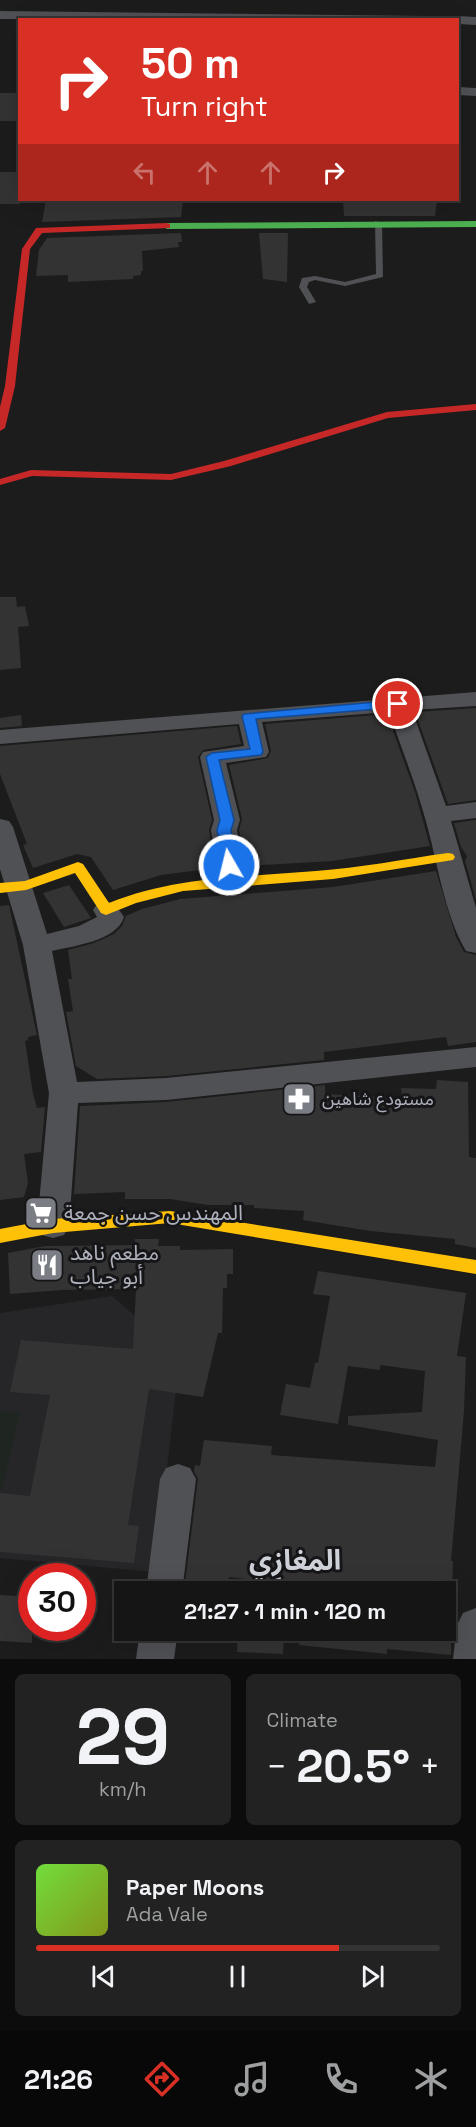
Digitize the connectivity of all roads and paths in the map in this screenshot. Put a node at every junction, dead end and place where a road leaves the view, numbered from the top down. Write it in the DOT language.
graph roads {
  1 [pos="0,15"];
  2 [pos="234,18"];
  3 [pos="459,20"];
  4 [pos="476,21"];
  5 [pos="459,91"];
  6 [pos="476,92"];
  7 [pos="378,223"];
  8 [pos="476,224"];
  9 [pos="312,302"];
  10 [pos="476,407"];
  11 [pos="0,428"];
  12 [pos="0,482"];
  13 [pos="476,699"];
  14 [pos="398,704"];
  15 [pos="249,716"];
  16 [pos="0,737"];
  17 [pos="476,810"];
  18 [pos="437,815"];
  19 [pos="0,827"];
  20 [pos="448,857"];
  21 [pos="232,882"];
  22 [pos="9,887"];
  23 [pos="106,910"];
  24 [pos="476,944"];
  25 [pos="37,945"];
  26 [pos="476,1057"];
  27 [pos="64,1093"];
  28 [pos="53,1226"];
  29 [pos="0,1236"];
  30 [pos="476,1267"];
  31 [pos="178,1479"];
  32 [pos="165,1581"];
  33 [pos="476,1625"];
  34 [pos="157,1641"];
  35 [pos="155,1659"];
  36 [pos="472,1659"];
  1 -- 2 [label="street"];
  3 -- 4 [label="street"];
  5 -- 6 [label="street"];
  7 -- 8 [label="street"];
  7 -- 9 [label="lane"];
  7 -- 11 [label="street"];
  10 -- 12 [label="street"];
  13 -- 14 [label="street"];
  14 -- 15 [label="street"];
  14 -- 18 [label="street"];
  15 -- 16 [label="street"];
  15 -- 21 [label="street"];
  17 -- 18 [label="street"];
  18 -- 20 [label="street"];
  19 -- 22 [label="street"];
  20 -- 21 [label="street"];
  20 -- 24 [label="street"];
  21 -- 23 [label="street"];
  22 -- 23 [label="street"];
  22 -- 25 [label="street"];
  23 -- 25 [label="street"];
  25 -- 27 [label="street"];
  26 -- 27 [label="street"];
  27 -- 28 [label="street"];
  28 -- 29 [label="street"];
  28 -- 30 [label="street"];
  31 -- 32 [label="street"];
  33 -- 36 [label="street"];
  34 -- 35 [label="street"];
}
